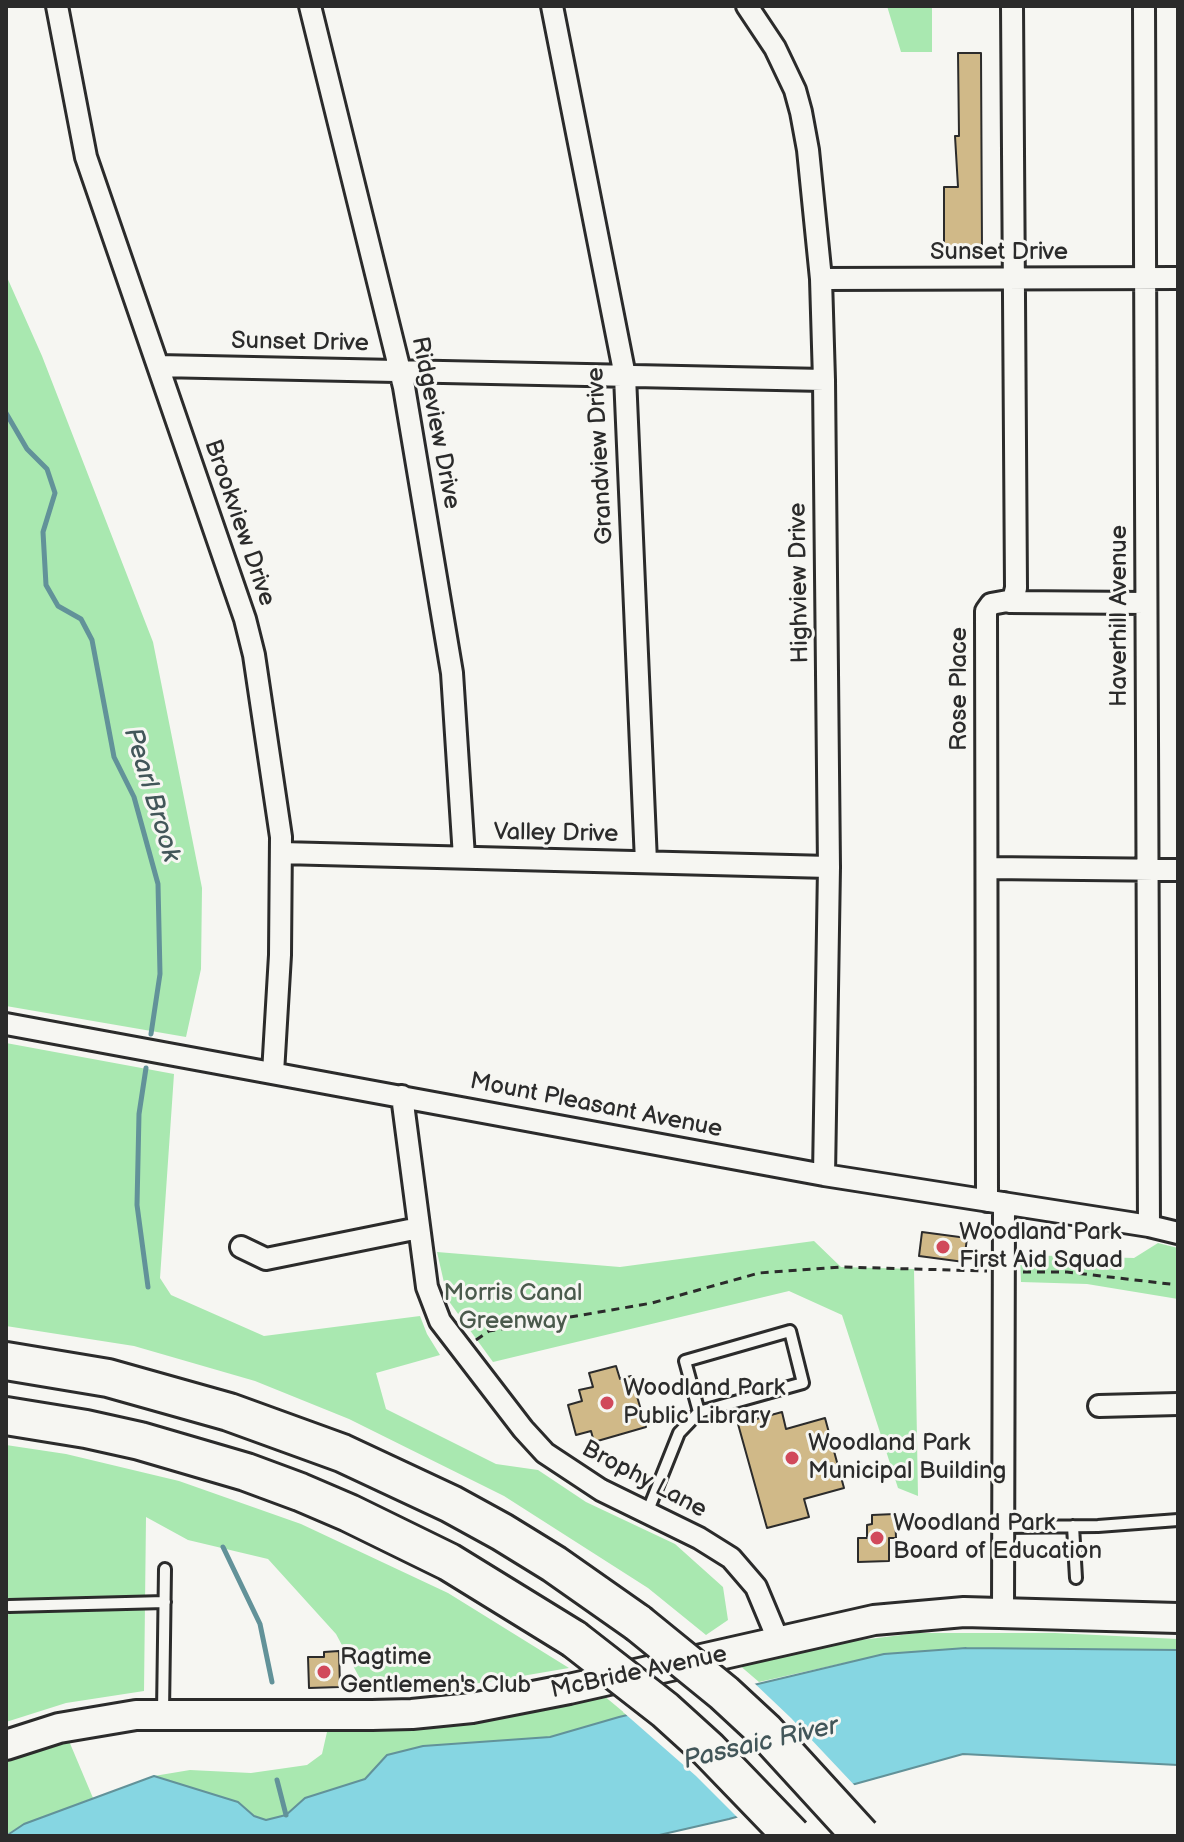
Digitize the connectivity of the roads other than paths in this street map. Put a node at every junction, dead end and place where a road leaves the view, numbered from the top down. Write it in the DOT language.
graph roads {
  1 [pos="57,6"];
  2 [pos="310,6"];
  3 [pos="552,6"];
  4 [pos="747,6"];
  5 [pos="1012,6"];
  6 [pos="1144,6"];
  7 [pos="1178,278"];
  8 [pos="821,279"];
  9 [pos="1013,279"];
  10 [pos="1146,279"];
  11 [pos="158,366"];
  12 [pos="400,371"];
  13 [pos="625,376"];
  14 [pos="824,380"];
  15 [pos="1009,602"];
  16 [pos="1146,603"];
  17 [pos="281,853"];
  18 [pos="464,857"];
  19 [pos="646,862"];
  20 [pos="829,867"];
  21 [pos="988,868"];
  22 [pos="1148,870"];
  23 [pos="1178,870"];
  24 [pos="6,1024"];
  25 [pos="273,1073"];
  26 [pos="402,1096"];
  27 [pos="824,1175"];
  28 [pos="995,1202"];
  29 [pos="1149,1226"];
  30 [pos="419,1228"];
  31 [pos="1178,1233"];
  32 [pos="241,1247"];
  33 [pos="6,1361"];
  34 [pos="1178,1404"];
  35 [pos="1099,1406"];
  36 [pos="699,1412"];
  37 [pos="6,1416"];
  38 [pos="647,1513"];
  39 [pos="1178,1520"];
  40 [pos="1073,1526"];
  41 [pos="1003,1527"];
  42 [pos="165,1569"];
  43 [pos="1076,1578"];
  44 [pos="165,1602"];
  45 [pos="9,1606"];
  46 [pos="1003,1612"];
  47 [pos="1178,1618"];
  48 [pos="779,1642"];
  49 [pos="163,1714"];
  50 [pos="6,1745"];
  51 [pos="792,1836"];
  52 [pos="861,1836"];
  1 -- 11 [label="street, Brookview Drive"];
  2 -- 12 [label="street, Ridgeview Drive"];
  3 -- 13 [label="street, Grandview Drive"];
  4 -- 8 [label="street, Highview Drive"];
  5 -- 9 [label="street"];
  6 -- 10 [label="street, Haverhill Avenue"];
  7 -- 10 [label="street, Sunset Drive"];
  8 -- 9 [label="street, Sunset Drive"];
  8 -- 14 [label="street, Highview Drive"];
  9 -- 10 [label="street, Sunset Drive"];
  9 -- 15 [label="street"];
  10 -- 16 [label="street, Haverhill Avenue"];
  11 -- 12 [label="street, Sunset Drive"];
  11 -- 17 [label="street, Brookview Drive"];
  12 -- 13 [label="street, Sunset Drive"];
  12 -- 18 [label="street, Ridgeview Drive"];
  13 -- 14 [label="street, Sunset Drive"];
  13 -- 19 [label="street, Grandview Drive"];
  14 -- 20 [label="street, Highview Drive"];
  15 -- 16 [label="street"];
  15 -- 21 [label="street, Rose Place"];
  16 -- 22 [label="street, Haverhill Avenue"];
  17 -- 18 [label="street, Valley Drive"];
  17 -- 25 [label="street, Brookview Drive"];
  18 -- 19 [label="street, Valley Drive"];
  19 -- 20 [label="street, Valley Drive"];
  20 -- 27 [label="street, Highview Drive"];
  21 -- 22 [label="street"];
  21 -- 28 [label="street, Rose Place"];
  22 -- 23 [label="street"];
  22 -- 29 [label="street, Haverhill Avenue"];
  24 -- 25 [label="street, Mount Pleasant Avenue"];
  25 -- 26 [label="street, Mount Pleasant Avenue"];
  26 -- 27 [label="street, Mount Pleasant Avenue"];
  26 -- 30 [label="street, Brophy Lane"];
  27 -- 28 [label="street, Mount Pleasant Avenue"];
  28 -- 29 [label="street, Mount Pleasant Avenue"];
  28 -- 41 [label="street, Rose Place"];
  29 -- 31 [label="street, Mount Pleasant Avenue"];
  30 -- 32 [label="street"];
  30 -- 38 [label="street, Brophy Lane"];
  33 -- 52 [label="highway, bridge"];
  34 -- 35 [label="street"];
  36 -- 36 [label="lane"];
  36 -- 38 [label="lane"];
  37 -- 51 [label="highway, bridge"];
  38 -- 48 [label="street, Brophy Lane"];
  39 -- 40 [label="lane"];
  40 -- 41 [label="lane"];
  40 -- 43 [label="lane"];
  41 -- 46 [label="street, Rose Place"];
  42 -- 44 [label="lane"];
  44 -- 45 [label="lane"];
  44 -- 49 [label="lane"];
  46 -- 47 [label="main road, McBride Avenue"];
  46 -- 48 [label="main road, McBride Avenue"];
  48 -- 49 [label="main road, McBride Avenue"];
  49 -- 50 [label="main road, McBride Avenue"];
}
